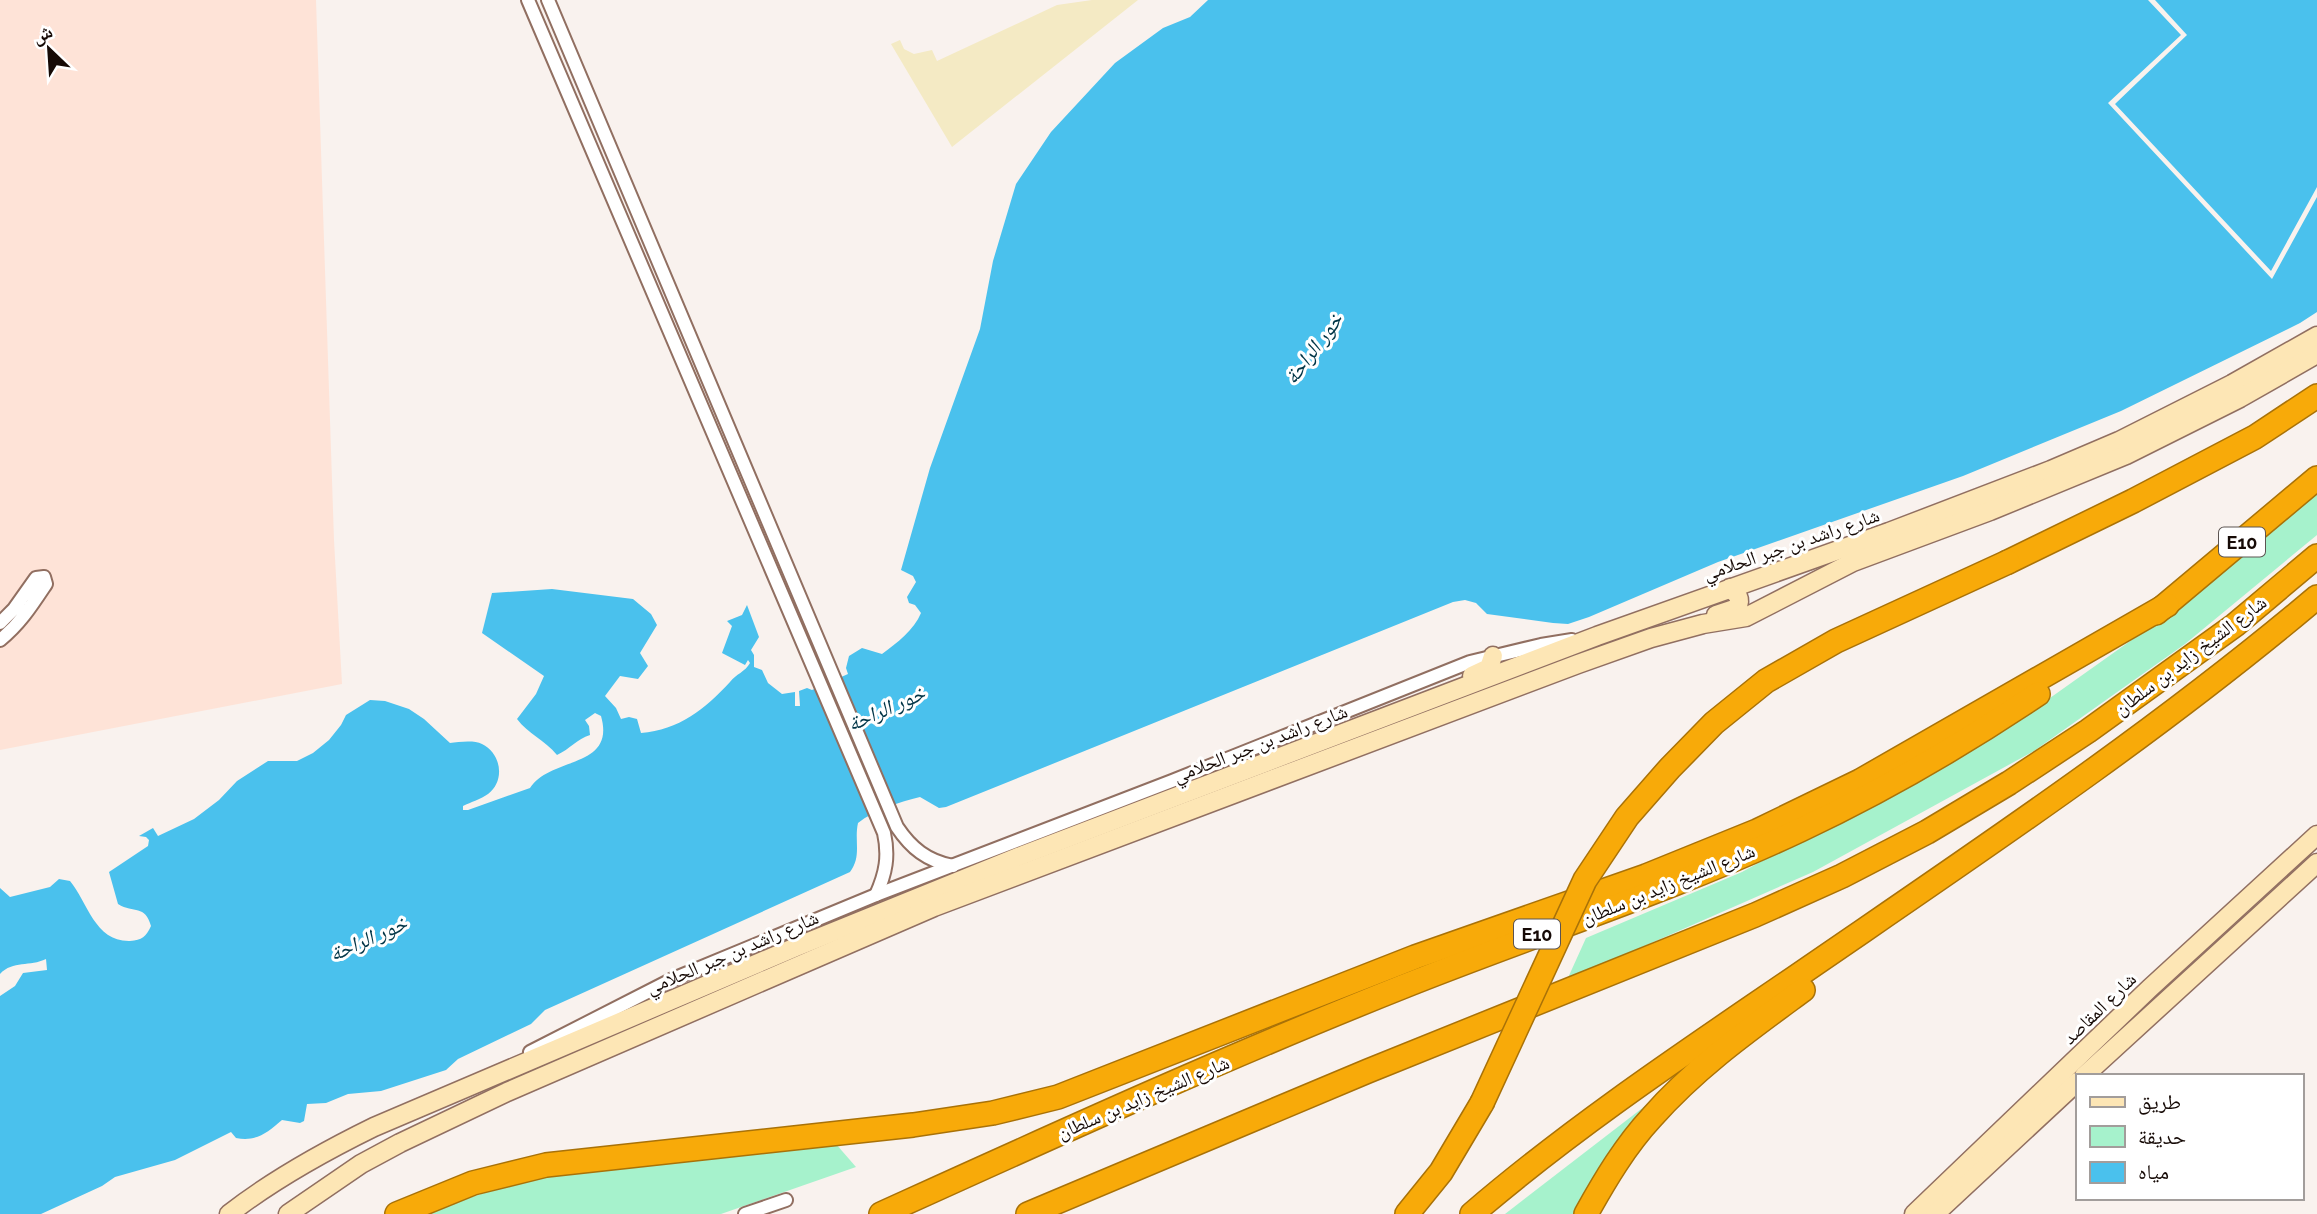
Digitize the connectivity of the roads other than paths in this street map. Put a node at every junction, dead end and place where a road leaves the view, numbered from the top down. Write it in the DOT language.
graph roads {
  1 [pos="528,0"];
  2 [pos="548,0"];
  3 [pos="2317,336"];
  4 [pos="2317,354"];
  5 [pos="2317,396"];
  6 [pos="2317,478"];
  7 [pos="2317,556"];
  8 [pos="1730,588"];
  9 [pos="2317,597"];
  10 [pos="2167,605"];
  11 [pos="0,623"];
  12 [pos="1675,632"];
  13 [pos="1597,636"];
  14 [pos="0,640"];
  15 [pos="1493,656"];
  16 [pos="1437,698"];
  17 [pos="2004,834"];
  18 [pos="2317,835"];
  19 [pos="2317,863"];
  20 [pos="953,866"];
  21 [pos="876,895"];
  22 [pos="2086,1074"];
  23 [pos="2076,1083"];
  24 [pos="428,1104"];
  25 [pos="786,1200"];
  26 [pos="229,1214"];
  27 [pos="288,1214"];
  28 [pos="397,1214"];
  29 [pos="745,1214"];
  30 [pos="881,1214"];
  31 [pos="1028,1214"];
  32 [pos="1406,1214"];
  33 [pos="1472,1214"];
  34 [pos="1586,1214"];
  35 [pos="1914,1214"];
  36 [pos="1935,1214"];
  1 -- 21 [label="street"];
  2 -- 20 [label="street"];
  3 -- 8 [label="main road, شارع راشد بن جبر الحلامي"];
  4 -- 12 [label="main road, شارع راشد بن جبر الحلامي"];
  5 -- 32 [label="highway, bridge"];
  6 -- 10 [label="highway, شارع الشيخ زايد بن سلطان / E10"];
  7 -- 31 [label="highway, شارع الشيخ زايد بن سلطان"];
  8 -- 12 [label="main road"];
  8 -- 13 [label="main road, شارع راشد بن جبر الحلامي"];
  9 -- 17 [label="highway"];
  10 -- 28 [label="highway"];
  10 -- 30 [label="highway, شارع الشيخ زايد بن سلطان / E10"];
  11 -- 14 [label="street"];
  12 -- 27 [label="main road, شارع راشد بن جبر الحلامي"];
  13 -- 15 [label="street"];
  13 -- 16 [label="main road, شارع راشد بن جبر الحلامي"];
  15 -- 16 [label="main road"];
  15 -- 20 [label="street"];
  16 -- 24 [label="main road, شارع راشد بن جبر الحلامي"];
  17 -- 33 [label="highway"];
  17 -- 34 [label="highway"];
  18 -- 35 [label="main road, شارع المقاصد"];
  19 -- 22 [label="main road, شارع المقاصد"];
  20 -- 21 [label="street"];
  21 -- 24 [label="street"];
  23 -- 36 [label="main road"];
  24 -- 26 [label="main road, شارع راشد بن جبر الحلامي"];
  25 -- 29 [label="street"];
}
